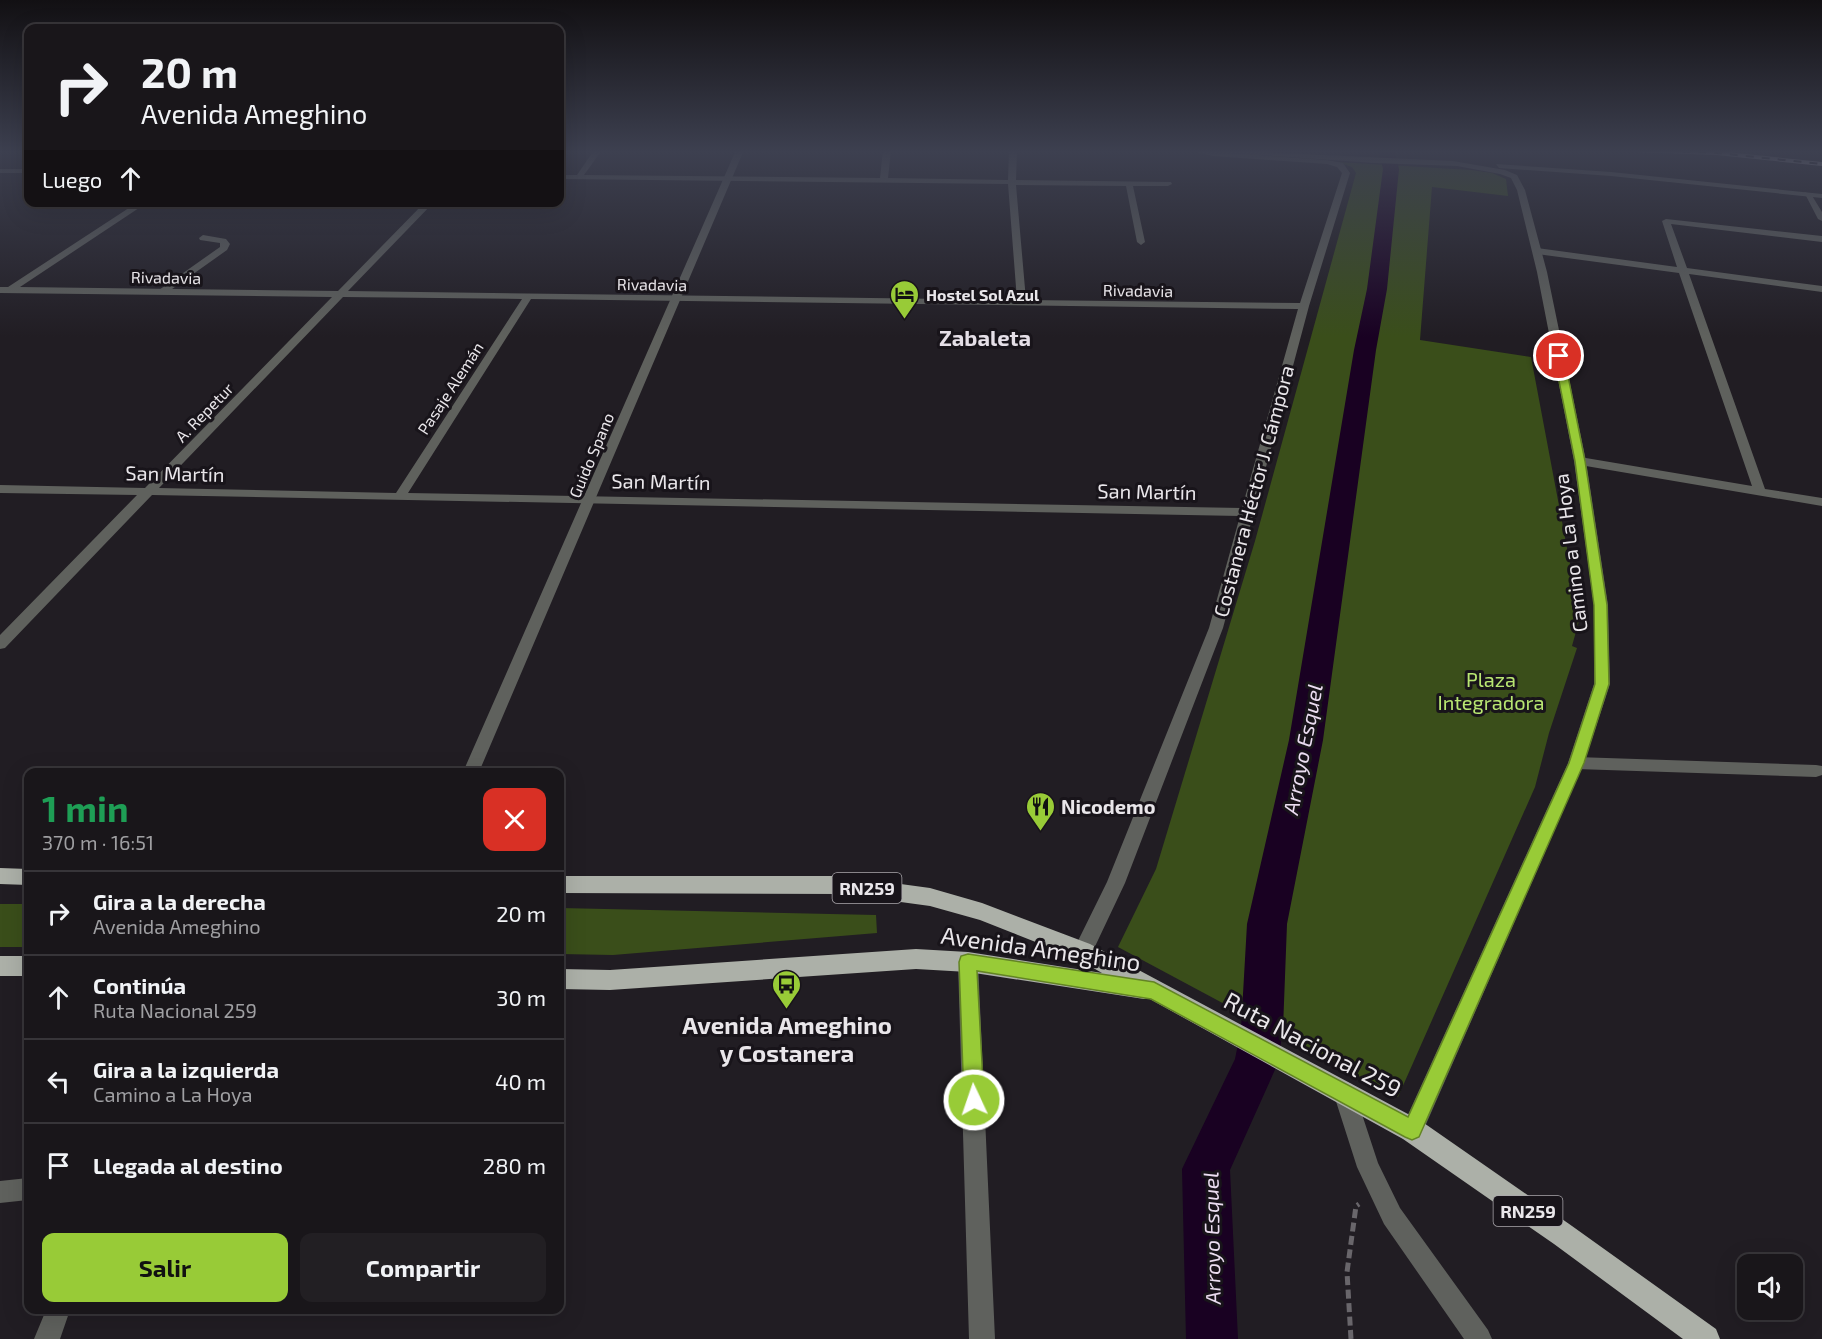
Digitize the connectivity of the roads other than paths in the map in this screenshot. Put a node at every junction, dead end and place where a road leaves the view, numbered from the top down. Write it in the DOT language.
graph roads {
  1 [pos="127,212"];
  2 [pos="420,212"];
  3 [pos="712,212"];
  4 [pos="1015,212"];
  5 [pos="1136,212"];
  6 [pos="1334,212"];
  7 [pos="1531,212"];
  8 [pos="203,238"];
  9 [pos="1822,239"];
  10 [pos="1142,242"];
  11 [pos="1537,251"];
  12 [pos="1683,270"];
  13 [pos="1822,289"];
  14 [pos="5,290"];
  15 [pos="162,292"];
  16 [pos="341,295"];
  17 [pos="0,297"];
  18 [pos="528,297"];
  19 [pos="676,299"];
  20 [pos="1022,303"];
  21 [pos="1304,306"];
  22 [pos="1580,461"];
  23 [pos="0,489"];
  24 [pos="149,492"];
  25 [pos="1760,492"];
  26 [pos="400,496"];
  27 [pos="589,500"];
  28 [pos="1822,502"];
  29 [pos="1248,512"];
  30 [pos="0,644"];
  31 [pos="1576,763"];
  32 [pos="473,768"];
  33 [pos="1816,771"];
  34 [pos="0,876"];
  35 [pos="24,877"];
  36 [pos="564,885"];
  37 [pos="1083,951"];
  38 [pos="968,962"];
  39 [pos="0,966"];
  40 [pos="24,966"];
  41 [pos="564,979"];
  42 [pos="1154,991"];
  43 [pos="1344,1092"];
  44 [pos="1412,1130"];
  45 [pos="24,1189"];
  46 [pos="0,1192"];
  47 [pos="56,1314"];
  48 [pos="47,1339"];
  49 [pos="982,1339"];
  50 [pos="1479,1339"];
  51 [pos="1706,1339"];
  1 -- 14 [label="street"];
  2 -- 16 [label="street, A. Repetur"];
  3 -- 19 [label="street, Guido Spano"];
  4 -- 20 [label="street"];
  5 -- 10 [label="street"];
  6 -- 21 [label="street, Costanera Héctor J. Cámpora"];
  7 -- 11 [label="street, Camino a La Hoya"];
  8 -- 15 [label="street"];
  9 -- 12 [label="street"];
  11 -- 12 [label="street"];
  11 -- 22 [label="street, Camino a La Hoya"];
  12 -- 13 [label="street"];
  12 -- 25 [label="street"];
  14 -- 15 [label="street, Rivadavia"];
  14 -- 17 [label="street"];
  15 -- 16 [label="street, Rivadavia"];
  16 -- 18 [label="street, Rivadavia"];
  16 -- 24 [label="street, A. Repetur"];
  18 -- 19 [label="street, Rivadavia"];
  18 -- 26 [label="street, Pasaje Alemán"];
  19 -- 20 [label="street, Rivadavia"];
  19 -- 27 [label="street, Guido Spano"];
  20 -- 21 [label="street, Rivadavia"];
  21 -- 29 [label="street, Costanera Héctor J. Cámpora"];
  22 -- 25 [label="street"];
  22 -- 31 [label="street, Camino a La Hoya"];
  23 -- 24 [label="street, San Martín"];
  24 -- 26 [label="street, San Martín"];
  24 -- 30 [label="street, A. Repetur"];
  25 -- 28 [label="street"];
  26 -- 27 [label="street, San Martín"];
  27 -- 29 [label="street, San Martín"];
  27 -- 32 [label="street, Guido Spano"];
  29 -- 37 [label="street, Costanera Héctor J. Cámpora"];
  31 -- 33 [label="street"];
  31 -- 44 [label="street, Camino a La Hoya"];
  34 -- 35 [label="highway"];
  36 -- 37 [label="highway, Avenida Ameghino / RN259"];
  37 -- 42 [label="highway, Avenida Ameghino / RN259"];
  38 -- 41 [label="highway, Avenida Ameghino / RN259"];
  38 -- 42 [label="highway, Avenida Ameghino / RN259"];
  38 -- 49 [label="street"];
  39 -- 40 [label="highway"];
  42 -- 43 [label="highway, Ruta Nacional 259 / RN259"];
  43 -- 44 [label="highway, Ruta Nacional 259 / RN259"];
  43 -- 50 [label="street"];
  44 -- 51 [label="highway, Ruta Nacional 259 / RN259"];
  45 -- 46 [label="street"];
  47 -- 48 [label="street"];
}
